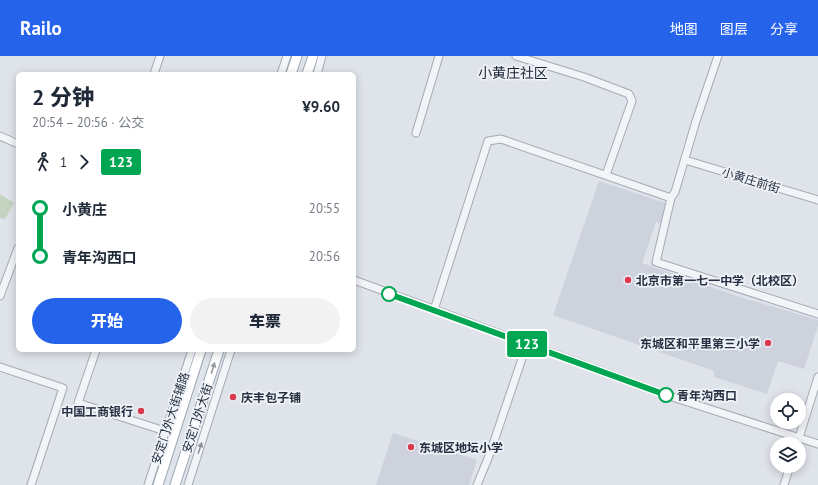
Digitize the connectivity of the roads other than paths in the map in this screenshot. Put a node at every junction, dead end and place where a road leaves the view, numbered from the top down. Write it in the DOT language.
graph roads {
  1 [pos="160,56"];
  2 [pos="287,56"];
  3 [pos="297,56"];
  4 [pos="313,56"];
  5 [pos="322,56"];
  6 [pos="439,56"];
  7 [pos="516,56"];
  8 [pos="718,56"];
  9 [pos="155,72"];
  10 [pos="282,72"];
  11 [pos="292,72"];
  12 [pos="308,72"];
  13 [pos="318,72"];
  14 [pos="416,133"];
  15 [pos="0,136"];
  16 [pos="16,143"];
  17 [pos="685,160"];
  18 [pos="606,176"];
  19 [pos="671,198"];
  20 [pos="818,200"];
  21 [pos="16,253"];
  22 [pos="10,268"];
  23 [pos="16,270"];
  24 [pos="356,281"];
  25 [pos="0,296"];
  26 [pos="434,310"];
  27 [pos="818,314"];
  28 [pos="527,344"];
  29 [pos="95,352"];
  30 [pos="191,352"];
  31 [pos="200,352"];
  32 [pos="218,352"];
  33 [pos="229,352"];
  34 [pos="0,367"];
  35 [pos="818,377"];
  36 [pos="170,433"];
  37 [pos="787,437"];
  38 [pos="799,437"];
  39 [pos="806,442"];
  40 [pos="818,444"];
  41 [pos="788,473"];
  42 [pos="31,485"];
  43 [pos="148,485"];
  44 [pos="158,485"];
  45 [pos="175,485"];
  46 [pos="188,485"];
  47 [pos="477,485"];
  48 [pos="784,485"];
  1 -- 9 [label="street"];
  2 -- 10 [label="street"];
  3 -- 11 [label="main road"];
  4 -- 12 [label="main road"];
  5 -- 13 [label="street"];
  6 -- 14 [label="street"];
  7 -- 18 [label="street"];
  8 -- 17 [label="street"];
  15 -- 16 [label="street"];
  17 -- 19 [label="street"];
  17 -- 20 [label="street, 小黄庄前街"];
  18 -- 19 [label="street"];
  18 -- 26 [label="street"];
  19 -- 27 [label="street"];
  21 -- 22 [label="street"];
  22 -- 23 [label="street"];
  22 -- 25 [label="street"];
  24 -- 26 [label="street"];
  26 -- 28 [label="street"];
  28 -- 37 [label="street"];
  28 -- 47 [label="street"];
  29 -- 36 [label="street"];
  30 -- 36 [label="street, 安定门外大街辅路"];
  31 -- 36 [label="main road, 安定门外大街"];
  45 -- 32 [label="main road, 安定门外大街, one-way"];
  46 -- 33 [label="street, one-way"];
  34 -- 42 [label="street"];
  35 -- 38 [label="street"];
  36 -- 43 [label="street, 安定门外大街辅路"];
  36 -- 44 [label="main road, 安定门外大街"];
  39 -- 40 [label="street"];
  41 -- 48 [label="street"];
}
